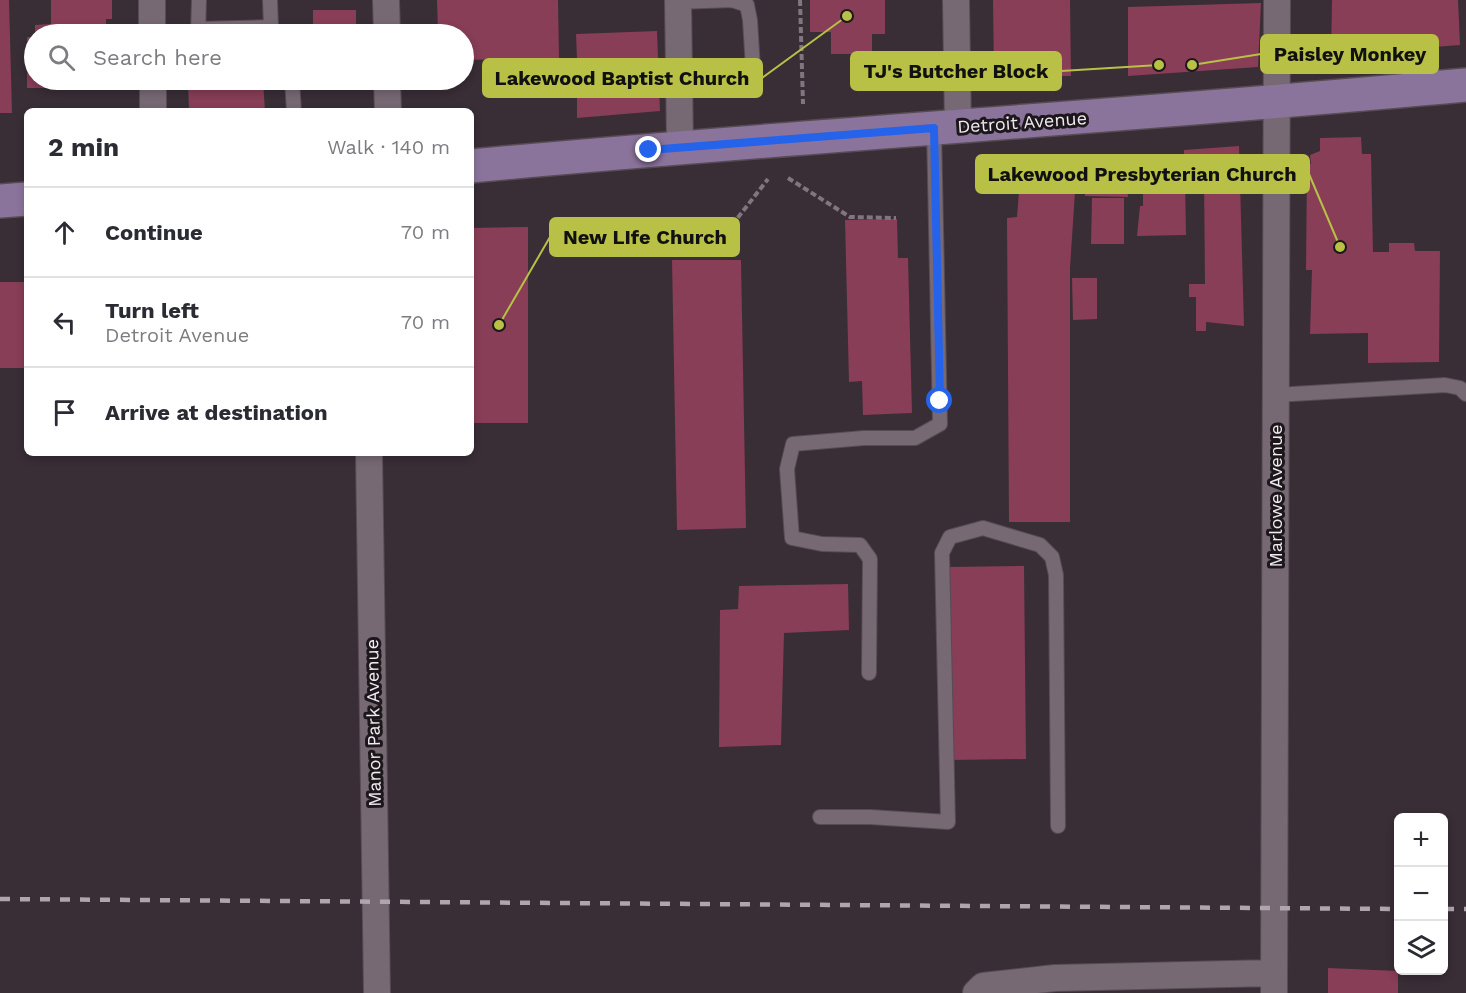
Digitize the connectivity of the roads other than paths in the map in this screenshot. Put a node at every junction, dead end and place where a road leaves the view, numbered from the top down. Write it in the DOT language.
graph roads {
  1 [pos="152,0"];
  2 [pos="199,0"];
  3 [pos="270,0"];
  4 [pos="386,0"];
  5 [pos="956,0"];
  6 [pos="1277,0"];
  7 [pos="678,1"];
  8 [pos="152,24"];
  9 [pos="198,24"];
  10 [pos="272,24"];
  11 [pos="387,24"];
  12 [pos="753,84"];
  13 [pos="1466,85"];
  14 [pos="153,90"];
  15 [pos="293,90"];
  16 [pos="387,90"];
  17 [pos="1276,102"];
  18 [pos="153,108"];
  19 [pos="294,108"];
  20 [pos="388,108"];
  21 [pos="946,127"];
  22 [pos="680,146"];
  23 [pos="474,166"];
  24 [pos="24,199"];
  25 [pos="0,201"];
  26 [pos="1466,394"];
  27 [pos="1275,395"];
  28 [pos="369,456"];
  29 [pos="869,673"];
  30 [pos="820,817"];
  31 [pos="1058,826"];
  32 [pos="1274,983"];
  33 [pos="377,993"];
  34 [pos="976,993"];
  1 -- 8 [label="street"];
  2 -- 9 [label="lane"];
  3 -- 10 [label="lane"];
  4 -- 11 [label="street"];
  5 -- 21 [label="street"];
  6 -- 17 [label="street, Marlowe Avenue"];
  7 -- 12 [label="lane"];
  7 -- 22 [label="street"];
  13 -- 17 [label="main road, Detroit Avenue"];
  14 -- 18 [label="street"];
  15 -- 19 [label="lane"];
  16 -- 20 [label="street"];
  17 -- 21 [label="main road, Detroit Avenue"];
  17 -- 27 [label="street, Marlowe Avenue"];
  21 -- 22 [label="main road, Detroit Avenue"];
  21 -- 29 [label="lane"];
  22 -- 23 [label="main road, Detroit Avenue"];
  24 -- 25 [label="main road"];
  26 -- 27 [label="lane"];
  27 -- 32 [label="street, Marlowe Avenue"];
  28 -- 33 [label="street, Manor Park Avenue"];
  30 -- 31 [label="lane"];
  32 -- 34 [label="street"];
}
